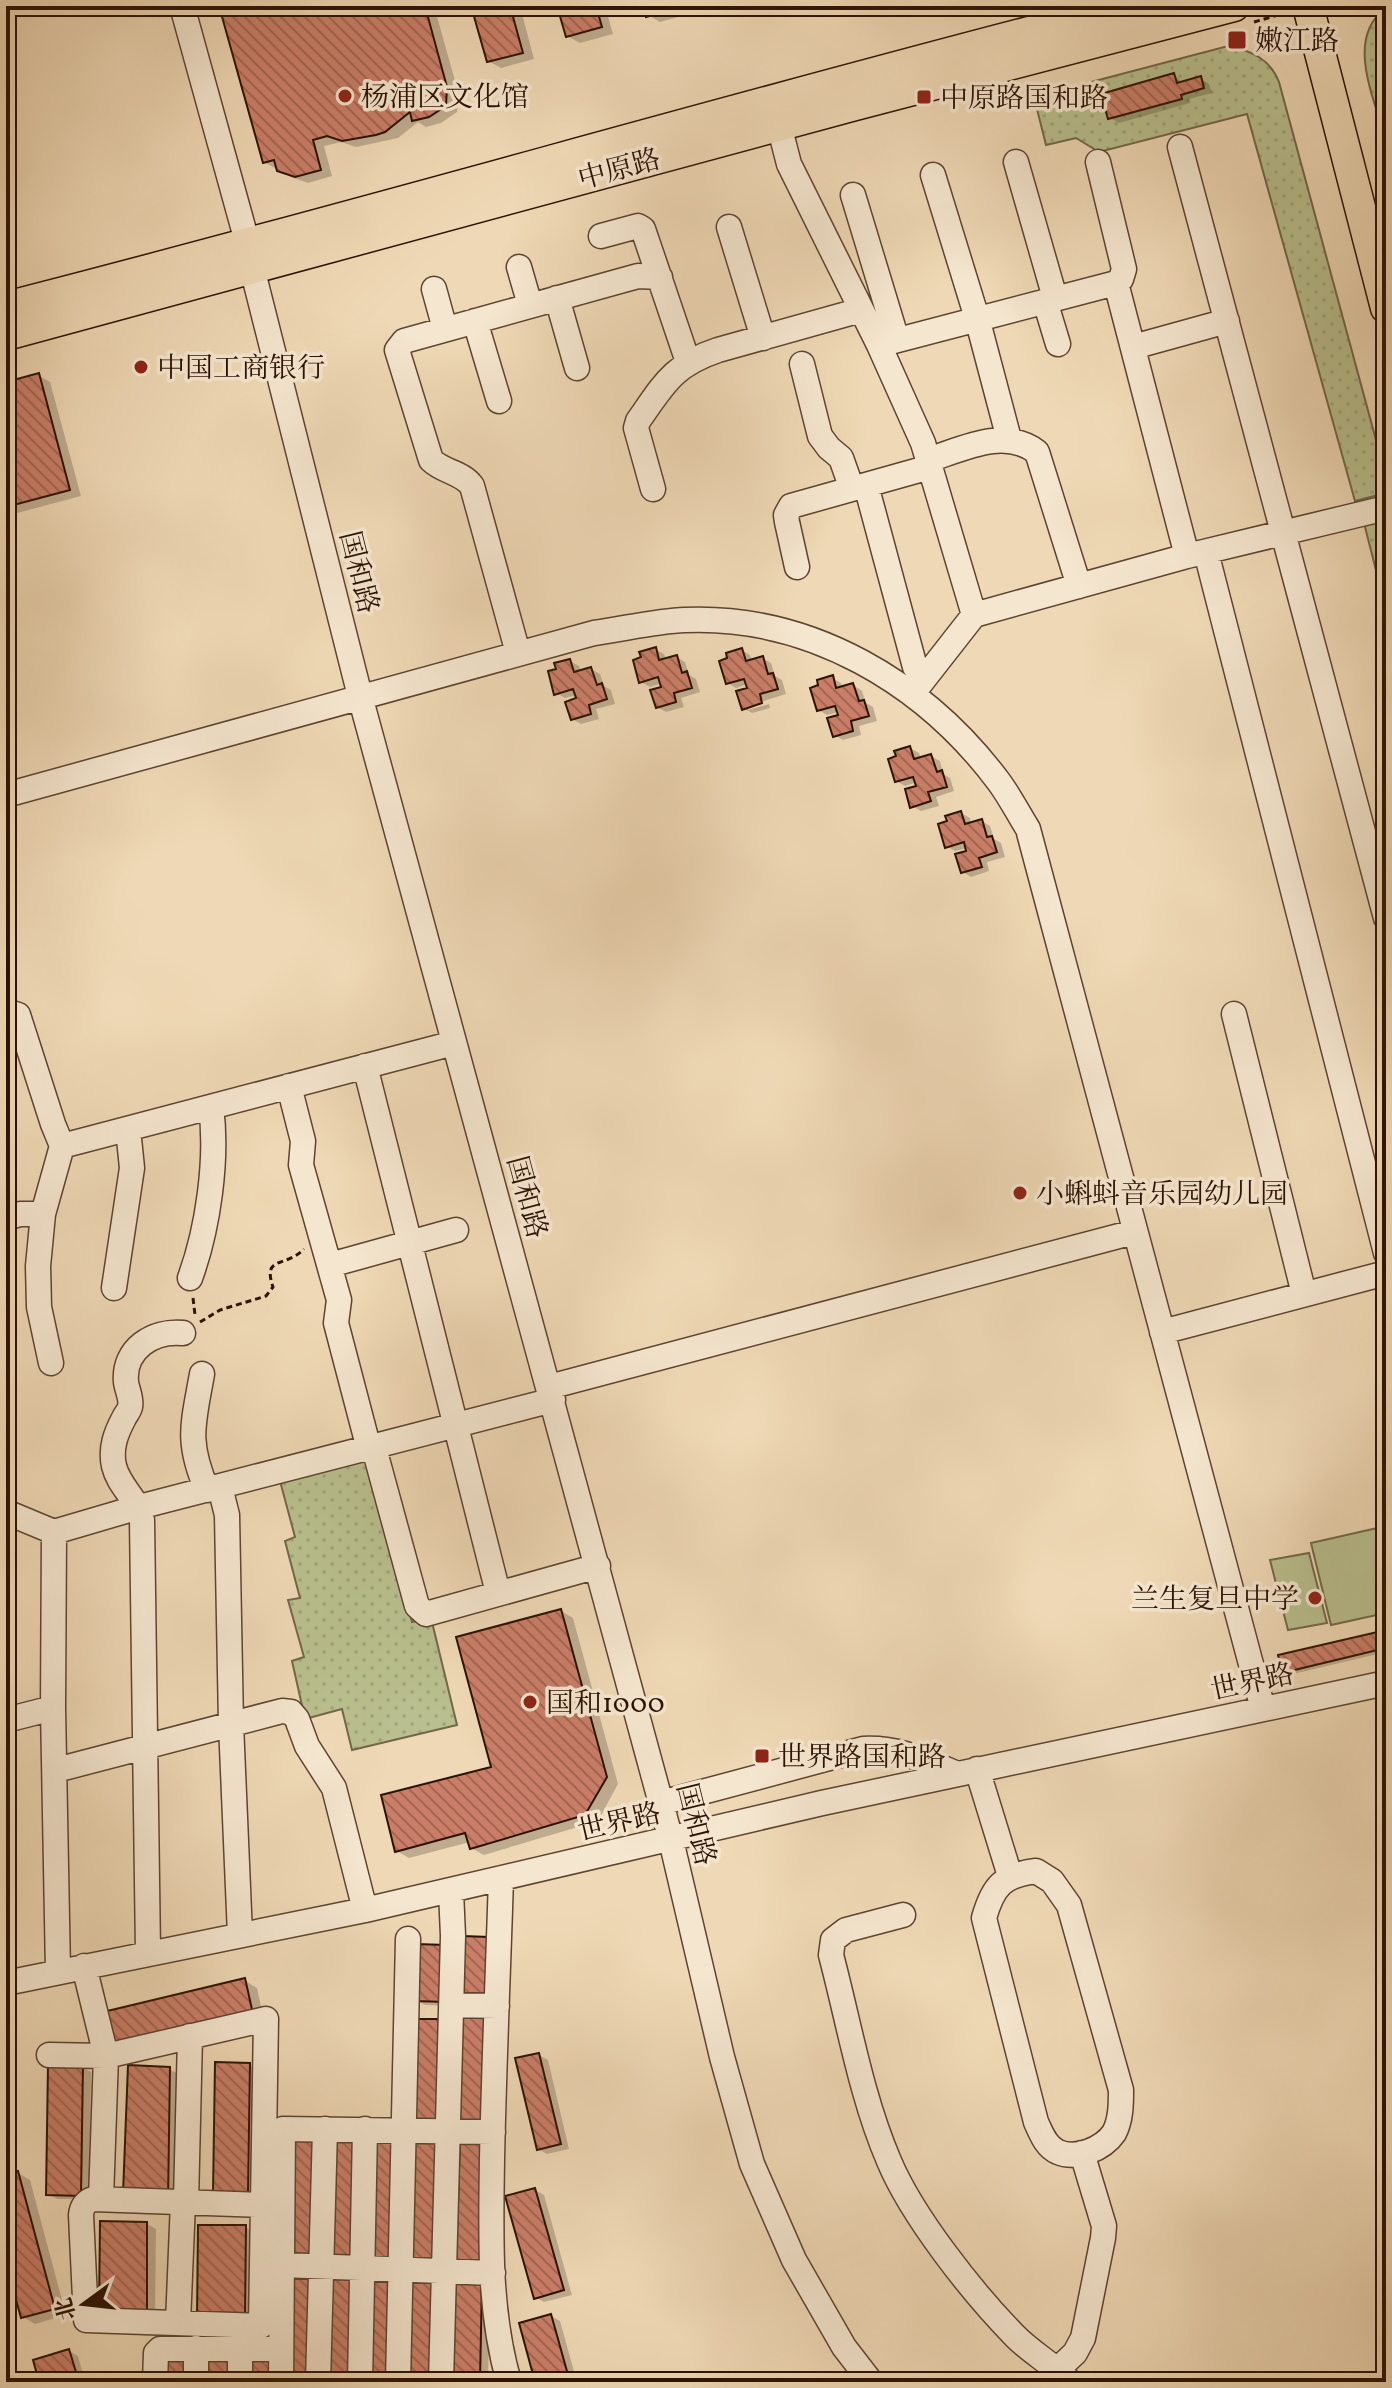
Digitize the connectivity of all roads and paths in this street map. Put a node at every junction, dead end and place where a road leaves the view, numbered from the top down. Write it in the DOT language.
graph roads {
  1 [pos="182,6"];
  2 [pos="1130,6"];
  3 [pos="1234,6"];
  4 [pos="1308,6"];
  5 [pos="779,125"];
  6 [pos="1180,147"];
  7 [pos="1016,162"];
  8 [pos="1098,162"];
  9 [pos="933,175"];
  10 [pos="853,195"];
  11 [pos="729,227"];
  12 [pos="601,236"];
  13 [pos="250,257"];
  14 [pos="519,267"];
  15 [pos="660,277"];
  16 [pos="1116,283"];
  17 [pos="434,289"];
  18 [pos="557,298"];
  19 [pos="1050,300"];
  20 [pos="530,305"];
  21 [pos="6,307"];
  22 [pos="1386,308"];
  23 [pos="861,310"];
  24 [pos="977,318"];
  25 [pos="475,321"];
  26 [pos="1227,321"];
  27 [pos="445,329"];
  28 [pos="6,335"];
  29 [pos="763,338"];
  30 [pos="888,342"];
  31 [pos="1058,344"];
  32 [pos="1133,347"];
  33 [pos="688,362"];
  34 [pos="802,364"];
  35 [pos="577,368"];
  36 [pos="499,401"];
  37 [pos="1009,439"];
  38 [pos="929,464"];
  39 [pos="859,487"];
  40 [pos="653,489"];
  41 [pos="1386,508"];
  42 [pos="1284,533"];
  43 [pos="1197,554"];
  44 [pos="797,567"];
  45 [pos="1079,586"];
  46 [pos="974,615"];
  47 [pos="518,653"];
  48 [pos="918,687"];
  49 [pos="360,696"];
  50 [pos="6,795"];
  51 [pos="1386,918"];
  52 [pos="6,1011"];
  53 [pos="1234,1014"];
  54 [pos="454,1043"];
  55 [pos="365,1066"];
  56 [pos="289,1086"];
  57 [pos="211,1107"];
  58 [pos="128,1129"];
  59 [pos="62,1146"];
  60 [pos="43,1214"];
  61 [pos="6,1218"];
  62 [pos="456,1230"];
  63 [pos="321,1232"];
  64 [pos="1134,1232"];
  65 [pos="409,1244"];
  66 [pos="1386,1253"];
  67 [pos="330,1265"];
  68 [pos="1386,1273"];
  69 [pos="190,1278"];
  70 [pos="114,1288"];
  71 [pos="1304,1294"];
  72 [pos="1162,1332"];
  73 [pos="183,1333"];
  74 [pos="51,1363"];
  75 [pos="202,1374"];
  76 [pos="551,1394"];
  77 [pos="454,1426"];
  78 [pos="372,1448"];
  79 [pos="214,1488"];
  80 [pos="139,1507"];
  81 [pos="6,1512"];
  82 [pos="54,1532"];
  83 [pos="598,1566"];
  84 [pos="498,1593"];
  85 [pos="1386,1683"];
  86 [pos="53,1708"];
  87 [pos="1263,1709"];
  88 [pos="6,1720"];
  89 [pos="231,1724"];
  90 [pos="144,1747"];
  91 [pos="56,1770"];
  92 [pos="966,1771"];
  93 [pos="661,1803"];
  94 [pos="671,1840"];
  95 [pos="1010,1876"];
  96 [pos="501,1879"];
  97 [pos="451,1891"];
  98 [pos="365,1910"];
  99 [pos="903,1915"];
  100 [pos="240,1935"];
  101 [pos="408,1939"];
  102 [pos="148,1953"];
  103 [pos="84,1966"];
  104 [pos="58,1972"];
  105 [pos="6,1983"];
  106 [pos="497,2006"];
  107 [pos="451,2008"];
  108 [pos="407,2010"];
  109 [pos="190,2036"];
  110 [pos="49,2055"];
  111 [pos="106,2056"];
  112 [pos="325,2129"];
  113 [pos="365,2129"];
  114 [pos="404,2130"];
  115 [pos="448,2130"];
  116 [pos="493,2132"];
  117 [pos="1082,2153"];
  118 [pos="101,2199"];
  119 [pos="184,2202"];
  120 [pos="263,2205"];
  121 [pos="282,2265"];
  122 [pos="321,2266"];
  123 [pos="362,2267"];
  124 [pos="401,2268"];
  125 [pos="445,2270"];
  126 [pos="493,2273"];
  127 [pos="178,2323"];
  128 [pos="196,2348"];
  129 [pos="240,2349"];
  130 [pos="281,2349"];
  131 [pos="1064,2376"];
  132 [pos="155,2382"];
  133 [pos="196,2382"];
  134 [pos="240,2382"];
  135 [pos="281,2382"];
  136 [pos="318,2382"];
  137 [pos="360,2382"];
  138 [pos="398,2382"];
  139 [pos="441,2382"];
  140 [pos="509,2382"];
  141 [pos="871,2382"];
  1 -- 13 [label="street, 国和路"];
  2 -- 13 [label="main road, 中原路"];
  3 -- 5 [label="main road, 中原路"];
  4 -- 22 [label="main road"];
  5 -- 13 [label="main road, 中原路"];
  5 -- 23 [label="street"];
  6 -- 26 [label="street"];
  7 -- 19 [label="street"];
  8 -- 16 [label="street"];
  9 -- 24 [label="street"];
  10 -- 30 [label="street"];
  11 -- 29 [label="street"];
  12 -- 15 [label="street"];
  13 -- 21 [label="main road, 中原路"];
  13 -- 28 [label="main road, 中原路"];
  13 -- 49 [label="street, 国和路"];
  14 -- 20 [label="street"];
  15 -- 18 [label="street"];
  15 -- 33 [label="street"];
  16 -- 19 [label="street"];
  16 -- 32 [label="street"];
  17 -- 27 [label="street"];
  18 -- 20 [label="street"];
  18 -- 35 [label="street"];
  19 -- 24 [label="street"];
  19 -- 31 [label="street"];
  20 -- 25 [label="street"];
  23 -- 29 [label="street"];
  23 -- 30 [label="street"];
  24 -- 30 [label="street"];
  24 -- 37 [label="street"];
  25 -- 27 [label="street"];
  25 -- 36 [label="street"];
  26 -- 32 [label="street"];
  26 -- 42 [label="street"];
  27 -- 47 [label="street"];
  29 -- 33 [label="street"];
  30 -- 38 [label="street"];
  32 -- 43 [label="street"];
  33 -- 40 [label="street"];
  34 -- 39 [label="street"];
  37 -- 38 [label="street"];
  37 -- 45 [label="street"];
  38 -- 39 [label="street"];
  38 -- 46 [label="street"];
  39 -- 44 [label="street"];
  39 -- 48 [label="street"];
  41 -- 42 [label="street"];
  42 -- 43 [label="street"];
  42 -- 51 [label="street"];
  43 -- 45 [label="street"];
  43 -- 66 [label="street"];
  45 -- 46 [label="street"];
  46 -- 48 [label="street"];
  47 -- 48 [label="street"];
  47 -- 49 [label="street"];
  48 -- 64 [label="street"];
  49 -- 50 [label="street"];
  49 -- 54 [label="street, 国和路"];
  52 -- 59 [label="street"];
  53 -- 71 [label="street"];
  54 -- 55 [label="street"];
  54 -- 76 [label="street, 国和路"];
  55 -- 56 [label="street"];
  55 -- 65 [label="street"];
  56 -- 57 [label="street"];
  56 -- 63 [label="street"];
  57 -- 58 [label="street"];
  57 -- 69 [label="street"];
  58 -- 59 [label="street"];
  58 -- 70 [label="street"];
  59 -- 60 [label="street"];
  60 -- 61 [label="street"];
  60 -- 74 [label="street"];
  62 -- 65 [label="street"];
  63 -- 67 [label="street"];
  63 -- 73 [label="path"];
  64 -- 72 [label="street"];
  64 -- 76 [label="street"];
  65 -- 67 [label="street"];
  65 -- 77 [label="street"];
  67 -- 78 [label="street"];
  68 -- 71 [label="street"];
  71 -- 72 [label="street"];
  72 -- 87 [label="street"];
  73 -- 80 [label="street"];
  75 -- 79 [label="street"];
  76 -- 77 [label="street"];
  76 -- 83 [label="street, 国和路"];
  77 -- 78 [label="street"];
  77 -- 84 [label="street"];
  78 -- 79 [label="street"];
  78 -- 84 [label="street"];
  79 -- 80 [label="street"];
  79 -- 89 [label="street"];
  80 -- 82 [label="street"];
  80 -- 90 [label="street"];
  81 -- 82 [label="street"];
  82 -- 86 [label="street"];
  83 -- 84 [label="street"];
  83 -- 93 [label="street, 国和路"];
  85 -- 87 [label="street, 世界路"];
  86 -- 88 [label="street"];
  86 -- 91 [label="street"];
  87 -- 92 [label="street, 世界路"];
  89 -- 90 [label="street"];
  89 -- 98 [label="street"];
  89 -- 100 [label="street"];
  90 -- 91 [label="street"];
  90 -- 102 [label="street"];
  91 -- 104 [label="street"];
  92 -- 93 [label="street"];
  92 -- 94 [label="street, 世界路"];
  92 -- 95 [label="street"];
  93 -- 94 [label="street, 国和路"];
  94 -- 96 [label="street, 世界路"];
  94 -- 141 [label="street, 国和路"];
  95 -- 117 [label="street"];
  95 -- 117 [label="street"];
  96 -- 97 [label="street, 世界路"];
  96 -- 106 [label="street"];
  97 -- 98 [label="street, 世界路"];
  97 -- 107 [label="street"];
  98 -- 100 [label="street, 世界路"];
  99 -- 131 [label="street"];
  100 -- 102 [label="street, 世界路"];
  101 -- 108 [label="street"];
  102 -- 103 [label="street, 世界路"];
  103 -- 104 [label="street, 世界路"];
  103 -- 111 [label="street"];
  104 -- 105 [label="street, 世界路"];
  106 -- 107 [label="street"];
  106 -- 116 [label="street"];
  107 -- 108 [label="street"];
  107 -- 115 [label="street"];
  108 -- 114 [label="street"];
  109 -- 111 [label="street"];
  109 -- 119 [label="street"];
  109 -- 120 [label="street"];
  110 -- 111 [label="street"];
  111 -- 118 [label="street"];
  112 -- 113 [label="street"];
  112 -- 121 [label="street"];
  112 -- 122 [label="street"];
  113 -- 114 [label="street"];
  113 -- 123 [label="street"];
  114 -- 115 [label="street"];
  114 -- 124 [label="street"];
  115 -- 116 [label="street"];
  115 -- 125 [label="street"];
  116 -- 126 [label="street"];
  117 -- 131 [label="street"];
  118 -- 119 [label="street"];
  118 -- 127 [label="street"];
  119 -- 120 [label="street"];
  119 -- 127 [label="street"];
  120 -- 127 [label="street"];
  121 -- 122 [label="street"];
  121 -- 130 [label="street"];
  122 -- 123 [label="street"];
  122 -- 136 [label="street"];
  123 -- 124 [label="street"];
  123 -- 137 [label="street"];
  124 -- 125 [label="street"];
  124 -- 138 [label="street"];
  125 -- 126 [label="street"];
  125 -- 139 [label="street"];
  126 -- 140 [label="street"];
  128 -- 129 [label="street"];
  128 -- 132 [label="street"];
  128 -- 133 [label="street"];
  129 -- 130 [label="street"];
  129 -- 134 [label="street"];
  130 -- 135 [label="street"];
}
